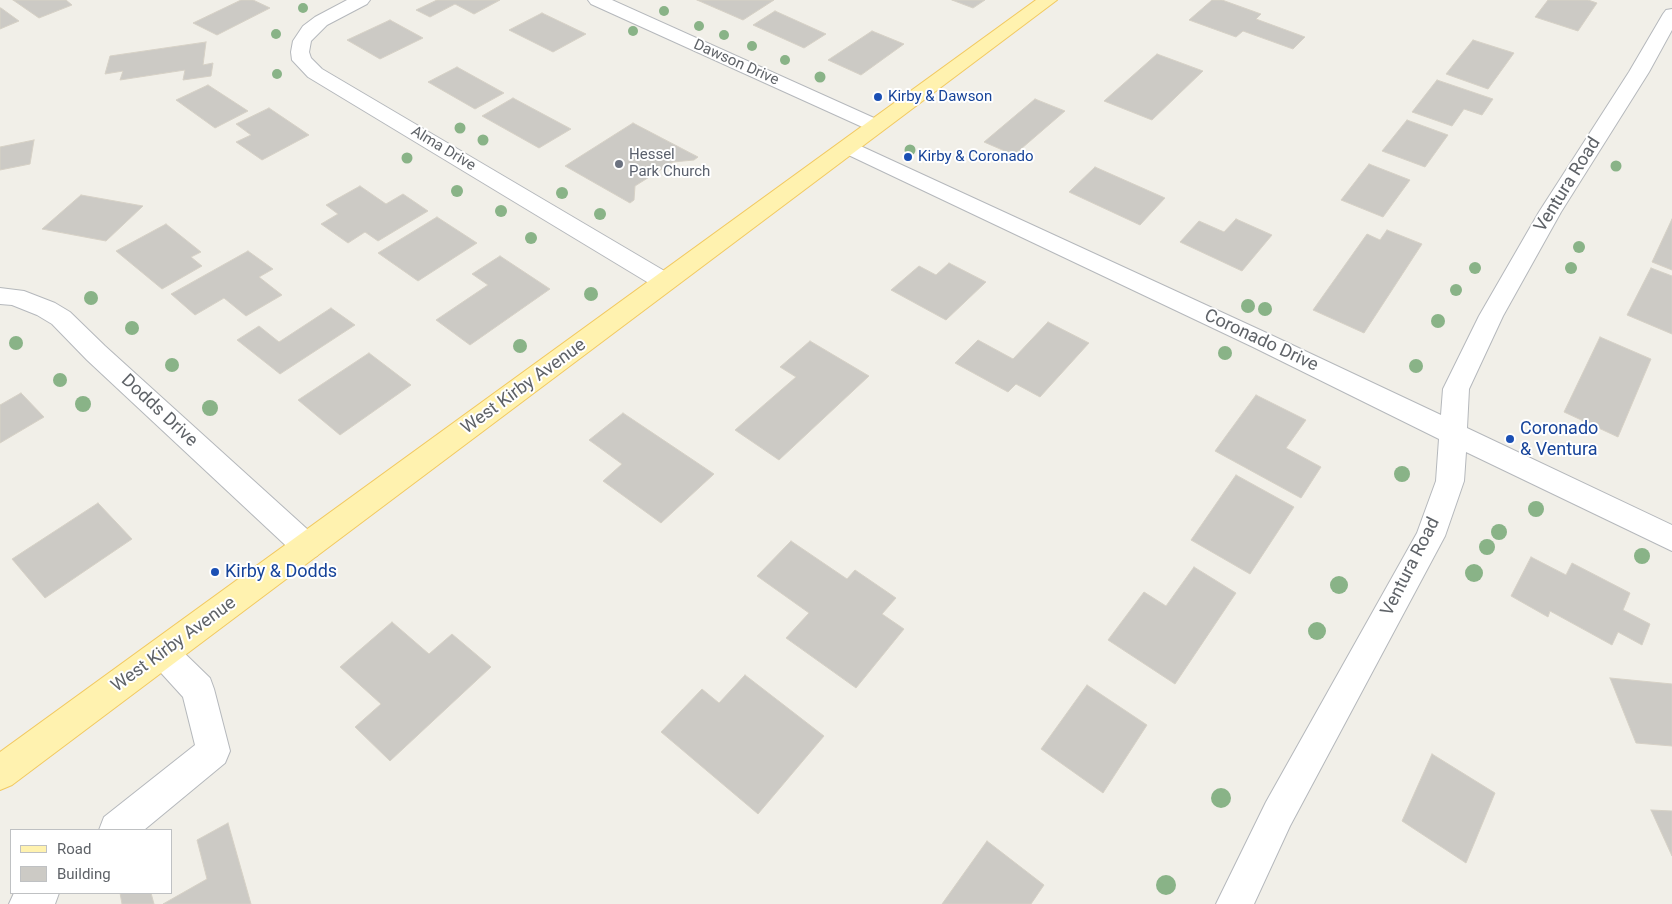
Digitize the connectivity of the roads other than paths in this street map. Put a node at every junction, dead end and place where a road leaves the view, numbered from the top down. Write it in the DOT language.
graph roads {
  1 [pos="361,0"];
  2 [pos="597,0"];
  3 [pos="1048,0"];
  4 [pos="1672,14"];
  5 [pos="876,126"];
  6 [pos="848,148"];
  7 [pos="666,282"];
  8 [pos="0,296"];
  9 [pos="1454,435"];
  10 [pos="1672,539"];
  11 [pos="307,547"];
  12 [pos="163,654"];
  13 [pos="0,774"];
  14 [pos="118,829"];
  15 [pos="40,894"];
  16 [pos="28,904"];
  17 [pos="1235,904"];
  1 -- 7 [label="street, Alma Drive"];
  2 -- 5 [label="street, Dawson Drive"];
  3 -- 5 [label="main road, West Kirby Avenue"];
  4 -- 9 [label="street, Ventura Road"];
  5 -- 6 [label="main road, West Kirby Avenue"];
  6 -- 7 [label="main road, West Kirby Avenue"];
  6 -- 9 [label="street, Coronado Drive"];
  7 -- 11 [label="main road, West Kirby Avenue"];
  8 -- 11 [label="street, Dodds Drive"];
  9 -- 10 [label="street, Coronado Drive"];
  9 -- 17 [label="street, Ventura Road"];
  11 -- 12 [label="main road, West Kirby Avenue"];
  12 -- 13 [label="main road, West Kirby Avenue"];
  12 -- 14 [label="street"];
  15 -- 16 [label="street"];
}
